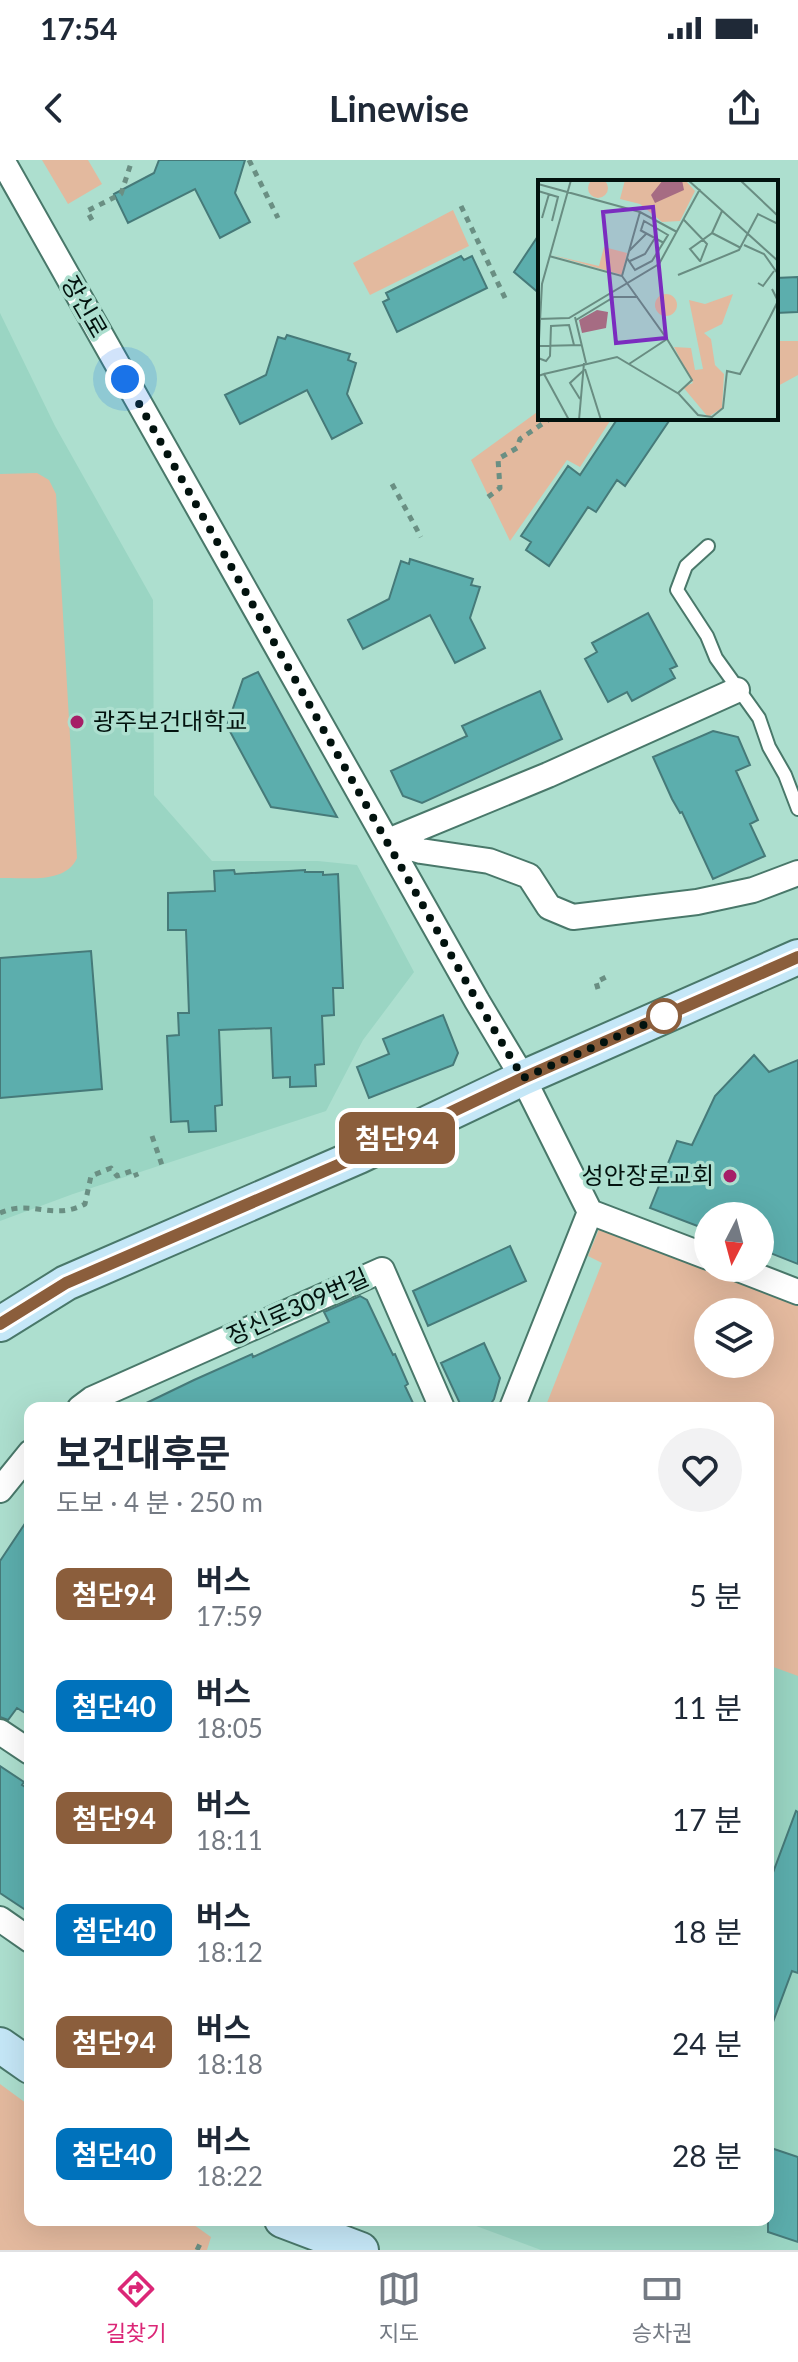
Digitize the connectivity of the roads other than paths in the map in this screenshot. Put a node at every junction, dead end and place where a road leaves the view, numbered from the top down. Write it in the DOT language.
graph roads {
  1 [pos="2,160"];
  2 [pos="708,546"];
  3 [pos="737,690"];
  4 [pos="798,768"];
  5 [pos="785,775"];
  6 [pos="798,809"];
  7 [pos="388,841"];
  8 [pos="798,873"];
  9 [pos="798,957"];
  10 [pos="523,1078"];
  11 [pos="590,1212"];
  12 [pos="694,1252"];
  13 [pos="772,1282"];
  14 [pos="798,1292"];
  15 [pos="0,1324"];
  16 [pos="88,1402"];
  17 [pos="439,1402"];
  18 [pos="514,1402"];
  19 [pos="24,1460"];
  20 [pos="0,1490"];
  21 [pos="0,1732"];
  22 [pos="24,1744"];
  23 [pos="0,1919"];
  24 [pos="24,1936"];
  25 [pos="0,2045"];
  26 [pos="24,2062"];
  27 [pos="298,2226"];
  28 [pos="361,2250"];
  1 -- 7 [label="street, 장신로"];
  2 -- 3 [label="lane"];
  3 -- 5 [label="lane"];
  3 -- 7 [label="street"];
  4 -- 5 [label="lane"];
  5 -- 6 [label="lane"];
  7 -- 8 [label="street"];
  7 -- 10 [label="street, 장신로"];
  9 -- 10 [label="main road"];
  10 -- 11 [label="street, 장신로"];
  10 -- 15 [label="main road"];
  11 -- 12 [label="street"];
  11 -- 18 [label="street"];
  13 -- 14 [label="street"];
  16 -- 17 [label="street, 장신로309번길"];
  19 -- 20 [label="street"];
  21 -- 22 [label="street"];
  23 -- 24 [label="street"];
  25 -- 26 [label="main road"];
  27 -- 28 [label="main road"];
}
